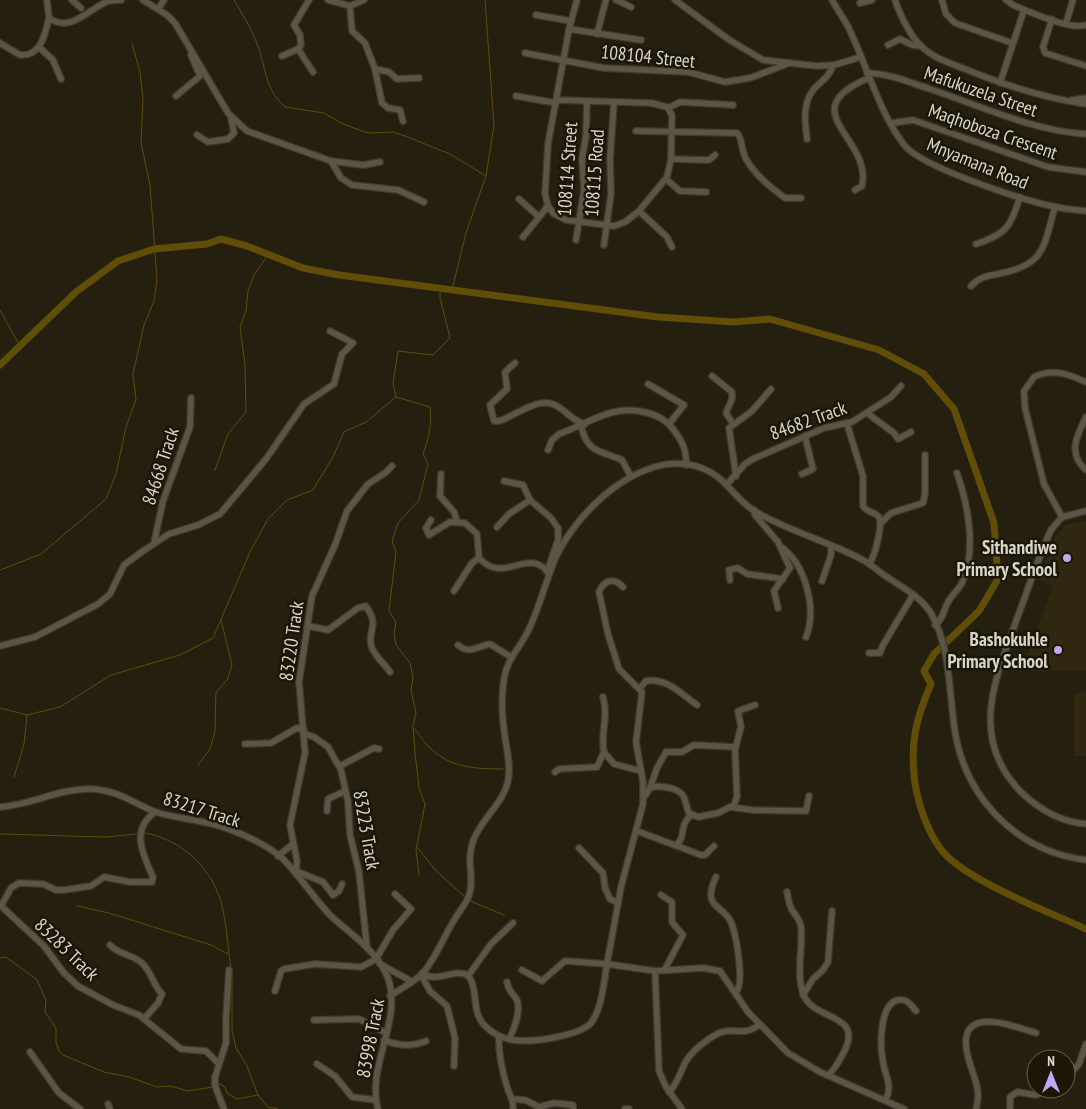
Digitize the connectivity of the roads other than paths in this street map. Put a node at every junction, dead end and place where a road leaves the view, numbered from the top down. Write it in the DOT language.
graph roads {
  1 [pos="47,0"];
  2 [pos="72,0"];
  3 [pos="121,0"];
  4 [pos="142,0"];
  5 [pos="164,0"];
  6 [pos="310,0"];
  7 [pos="328,0"];
  8 [pos="364,0"];
  9 [pos="576,0"];
  10 [pos="606,0"];
  11 [pos="616,0"];
  12 [pos="675,0"];
  13 [pos="832,0"];
  14 [pos="872,0"];
  15 [pos="894,0"];
  16 [pos="942,0"];
  17 [pos="1006,0"];
  18 [pos="1074,0"];
  19 [pos="860,3"];
  20 [pos="350,6"];
  21 [pos="631,7"];
  22 [pos="81,8"];
  23 [pos="158,9"];
  24 [pos="1024,10"];
  25 [pos="536,14"];
  26 [pos="49,18"];
  27 [pos="1052,19"];
  28 [pos="571,21"];
  29 [pos="1066,23"];
  30 [pos="1086,26"];
  31 [pos="569,29"];
  32 [pos="597,34"];
  33 [pos="184,40"];
  34 [pos="640,40"];
  35 [pos="0,43"];
  36 [pos="1012,43"];
  37 [pos="888,46"];
  38 [pos="921,46"];
  39 [pos="39,47"];
  40 [pos="298,49"];
  41 [pos="526,53"];
  42 [pos="282,56"];
  43 [pos="862,58"];
  44 [pos="563,60"];
  45 [pos="787,64"];
  46 [pos="833,65"];
  47 [pos="1086,66"];
  48 [pos="375,69"];
  49 [pos="313,72"];
  50 [pos="868,76"];
  51 [pos="418,78"];
  52 [pos="61,79"];
  53 [pos="1000,83"];
  54 [pos="176,96"];
  55 [pos="516,96"];
  56 [pos="1086,98"];
  57 [pos="556,101"];
  58 [pos="587,101"];
  59 [pos="1065,101"];
  60 [pos="614,102"];
  61 [pos="1086,104"];
  62 [pos="733,105"];
  63 [pos="668,108"];
  64 [pos="231,116"];
  65 [pos="404,121"];
  66 [pos="892,123"];
  67 [pos="672,130"];
  68 [pos="636,131"];
  69 [pos="1086,134"];
  70 [pos="197,135"];
  71 [pos="807,139"];
  72 [pos="715,154"];
  73 [pos="671,159"];
  74 [pos="330,161"];
  75 [pos="380,162"];
  76 [pos="1086,172"];
  77 [pos="666,180"];
  78 [pos="855,190"];
  79 [pos="706,192"];
  80 [pos="1020,196"];
  81 [pos="801,198"];
  82 [pos="519,199"];
  83 [pos="424,202"];
  84 [pos="548,206"];
  85 [pos="1055,207"];
  86 [pos="639,211"];
  87 [pos="1086,211"];
  88 [pos="538,216"];
  89 [pos="579,222"];
  90 [pos="606,226"];
  91 [pos="523,237"];
  92 [pos="576,240"];
  93 [pos="976,244"];
  94 [pos="604,245"];
  95 [pos="672,247"];
  96 [pos="971,286"];
  97 [pos="330,331"];
  98 [pos="515,363"];
  99 [pos="712,376"];
  100 [pos="1086,382"];
  101 [pos="648,384"];
  102 [pos="901,386"];
  103 [pos="771,389"];
  104 [pos="191,398"];
  105 [pos="867,413"];
  106 [pos="1086,417"];
  107 [pos="669,424"];
  108 [pos="733,424"];
  109 [pos="847,424"];
  110 [pos="583,425"];
  111 [pos="912,432"];
  112 [pos="805,436"];
  113 [pos="548,450"];
  114 [pos="925,455"];
  115 [pos="686,465"];
  116 [pos="392,466"];
  117 [pos="1086,470"];
  118 [pos="957,473"];
  119 [pos="441,474"];
  120 [pos="802,474"];
  121 [pos="630,475"];
  122 [pos="736,476"];
  123 [pos="504,481"];
  124 [pos="728,484"];
  125 [pos="530,500"];
  126 [pos="754,510"];
  127 [pos="1086,511"];
  128 [pos="1062,517"];
  129 [pos="430,520"];
  130 [pos="457,521"];
  131 [pos="779,522"];
  132 [pos="880,524"];
  133 [pos="497,527"];
  134 [pos="766,528"];
  135 [pos="154,542"];
  136 [pos="831,546"];
  137 [pos="781,547"];
  138 [pos="479,558"];
  139 [pos="869,564"];
  140 [pos="547,571"];
  141 [pos="783,579"];
  142 [pos="730,580"];
  143 [pos="548,581"];
  144 [pos="822,581"];
  145 [pos="623,587"];
  146 [pos="454,591"];
  147 [pos="913,594"];
  148 [pos="778,608"];
  149 [pos="935,623"];
  150 [pos="308,626"];
  151 [pos="806,637"];
  152 [pos="458,645"];
  153 [pos="0,646"];
  154 [pos="869,653"];
  155 [pos="511,657"];
  156 [pos="390,672"];
  157 [pos="640,688"];
  158 [pos="603,697"];
  159 [pos="755,704"];
  160 [pos="697,705"];
  161 [pos="304,732"];
  162 [pos="314,737"];
  163 [pos="305,742"];
  164 [pos="246,744"];
  165 [pos="735,747"];
  166 [pos="379,749"];
  167 [pos="604,752"];
  168 [pos="340,766"];
  169 [pos="641,771"];
  170 [pos="555,772"];
  171 [pos="650,788"];
  172 [pos="345,791"];
  173 [pos="808,796"];
  174 [pos="644,798"];
  175 [pos="0,807"];
  176 [pos="731,807"];
  177 [pos="327,810"];
  178 [pos="155,812"];
  179 [pos="692,816"];
  180 [pos="1086,824"];
  181 [pos="637,831"];
  182 [pos="293,844"];
  183 [pos="676,845"];
  184 [pos="714,846"];
  185 [pos="578,848"];
  186 [pos="278,856"];
  187 [pos="1086,860"];
  188 [pos="296,873"];
  189 [pos="716,877"];
  190 [pos="342,884"];
  191 [pos="787,892"];
  192 [pos="395,894"];
  193 [pos="661,895"];
  194 [pos="618,903"];
  195 [pos="0,905"];
  196 [pos="832,911"];
  197 [pos="514,923"];
  198 [pos="110,945"];
  199 [pos="367,948"];
  200 [pos="378,961"];
  201 [pos="607,964"];
  202 [pos="665,969"];
  203 [pos="229,970"];
  204 [pos="522,970"];
  205 [pos="656,971"];
  206 [pos="422,974"];
  207 [pos="468,976"];
  208 [pos="411,981"];
  209 [pos="507,982"];
  210 [pos="275,991"];
  211 [pos="736,992"];
  212 [pos="803,995"];
  213 [pos="390,996"];
  214 [pos="916,1011"];
  215 [pos="144,1019"];
  216 [pos="314,1020"];
  217 [pos="760,1024"];
  218 [pos="1036,1033"];
  219 [pos="385,1036"];
  220 [pos="500,1036"];
  221 [pos="509,1039"];
  222 [pos="426,1040"];
  223 [pos="1086,1044"];
  224 [pos="30,1052"];
  225 [pos="219,1064"];
  226 [pos="317,1064"];
  227 [pos="454,1066"];
  228 [pos="1076,1067"];
  229 [pos="828,1075"];
  230 [pos="669,1092"];
  231 [pos="1026,1093"];
  232 [pos="512,1099"];
  233 [pos="886,1099"];
  234 [pos="376,1100"];
  235 [pos="80,1109"];
  236 [pos="224,1109"];
  237 [pos="378,1109"];
  238 [pos="513,1109"];
  239 [pos="573,1109"];
  240 [pos="625,1109"];
  241 [pos="629,1109"];
  242 [pos="682,1109"];
  243 [pos="904,1109"];
  244 [pos="976,1109"];
  245 [pos="1010,1109"];
  1 -- 26 [label="street"];
  2 -- 22 [label="street"];
  3 -- 26 [label="street"];
  4 -- 23 [label="street"];
  5 -- 23 [label="street"];
  6 -- 40 [label="street"];
  7 -- 20 [label="street"];
  8 -- 20 [label="street"];
  9 -- 28 [label="street"];
  10 -- 32 [label="street"];
  11 -- 21 [label="street"];
  12 -- 45 [label="street"];
  13 -- 43 [label="street, Mnyamana Road"];
  14 -- 19 [label="street"];
  15 -- 38 [label="street"];
  16 -- 36 [label="street"];
  17 -- 24 [label="street"];
  18 -- 29 [label="street"];
  20 -- 48 [label="street"];
  23 -- 33 [label="street"];
  24 -- 27 [label="street"];
  24 -- 36 [label="street"];
  25 -- 28 [label="street"];
  26 -- 39 [label="street"];
  27 -- 29 [label="street"];
  27 -- 47 [label="street"];
  28 -- 31 [label="street"];
  29 -- 30 [label="street"];
  31 -- 32 [label="street"];
  31 -- 44 [label="street"];
  32 -- 34 [label="street"];
  33 -- 54 [label="street"];
  33 -- 64 [label="street"];
  35 -- 39 [label="street"];
  36 -- 53 [label="street"];
  37 -- 38 [label="street"];
  38 -- 53 [label="street"];
  39 -- 52 [label="street"];
  40 -- 42 [label="street"];
  40 -- 49 [label="street"];
  41 -- 44 [label="street, 108104 Street"];
  43 -- 46 [label="street"];
  43 -- 50 [label="street, Mnyamana Road"];
  44 -- 45 [label="street, 108104 Street"];
  44 -- 57 [label="street"];
  45 -- 46 [label="street"];
  46 -- 71 [label="street"];
  48 -- 51 [label="street"];
  48 -- 65 [label="street"];
  50 -- 66 [label="street, Mnyamana Road"];
  50 -- 69 [label="street, Mafukuzela Street"];
  50 -- 78 [label="street"];
  53 -- 59 [label="street"];
  55 -- 57 [label="street"];
  56 -- 59 [label="street"];
  57 -- 58 [label="street"];
  57 -- 84 [label="street"];
  58 -- 60 [label="street"];
  58 -- 89 [label="street, 108114 Street"];
  59 -- 61 [label="street"];
  60 -- 63 [label="street"];
  60 -- 90 [label="street, 108115 Road"];
  62 -- 63 [label="street"];
  63 -- 67 [label="street"];
  64 -- 70 [label="street"];
  64 -- 74 [label="street"];
  66 -- 76 [label="street, Maqhoboza Crescent"];
  66 -- 80 [label="street, Mnyamana Road"];
  67 -- 68 [label="street"];
  67 -- 73 [label="street"];
  67 -- 81 [label="street"];
  72 -- 73 [label="street"];
  73 -- 77 [label="street"];
  74 -- 75 [label="street"];
  74 -- 83 [label="street"];
  77 -- 79 [label="street"];
  77 -- 86 [label="street"];
  80 -- 85 [label="street, Mnyamana Road"];
  80 -- 93 [label="street"];
  82 -- 88 [label="street"];
  84 -- 88 [label="street"];
  84 -- 89 [label="street"];
  85 -- 87 [label="street, Mnyamana Road"];
  85 -- 96 [label="street"];
  86 -- 90 [label="street"];
  86 -- 95 [label="street"];
  88 -- 91 [label="street"];
  89 -- 90 [label="street"];
  89 -- 92 [label="street, 108114 Street"];
  90 -- 94 [label="street, 108115 Road"];
  97 -- 135 [label="street"];
  98 -- 110 [label="street"];
  99 -- 108 [label="street"];
  100 -- 128 [label="street"];
  101 -- 107 [label="street"];
  102 -- 105 [label="street, 84682 Track"];
  103 -- 108 [label="street"];
  104 -- 135 [label="street, 84668 Track"];
  105 -- 109 [label="street, 84682 Track"];
  105 -- 111 [label="street"];
  106 -- 117 [label="street"];
  107 -- 110 [label="street"];
  107 -- 115 [label="street"];
  108 -- 122 [label="street"];
  109 -- 112 [label="street, 84682 Track"];
  109 -- 132 [label="street"];
  110 -- 113 [label="street"];
  110 -- 121 [label="street"];
  112 -- 120 [label="street"];
  112 -- 122 [label="street, 84682 Track"];
  114 -- 132 [label="street"];
  115 -- 121 [label="street"];
  115 -- 124 [label="street"];
  116 -- 150 [label="street, 83220 Track"];
  118 -- 149 [label="street"];
  119 -- 130 [label="street"];
  121 -- 143 [label="street"];
  122 -- 124 [label="street, 84682 Track"];
  123 -- 125 [label="street"];
  124 -- 126 [label="street"];
  125 -- 133 [label="street"];
  125 -- 140 [label="street"];
  126 -- 131 [label="street"];
  126 -- 134 [label="street"];
  127 -- 128 [label="street"];
  128 -- 180 [label="street"];
  129 -- 130 [label="street"];
  130 -- 138 [label="street"];
  131 -- 134 [label="street"];
  131 -- 136 [label="street"];
  132 -- 139 [label="street"];
  134 -- 137 [label="street"];
  135 -- 153 [label="street"];
  136 -- 139 [label="street"];
  136 -- 144 [label="street"];
  137 -- 141 [label="street"];
  137 -- 151 [label="street"];
  138 -- 140 [label="street"];
  138 -- 146 [label="street"];
  139 -- 147 [label="street"];
  140 -- 143 [label="street"];
  141 -- 142 [label="street"];
  141 -- 148 [label="street"];
  143 -- 155 [label="street"];
  145 -- 157 [label="street"];
  147 -- 149 [label="street"];
  147 -- 154 [label="street"];
  149 -- 187 [label="street"];
  150 -- 156 [label="street"];
  150 -- 161 [label="street, 83220 Track"];
  152 -- 155 [label="street"];
  155 -- 206 [label="street"];
  157 -- 160 [label="street"];
  157 -- 169 [label="street"];
  158 -- 167 [label="street"];
  159 -- 165 [label="street"];
  161 -- 162 [label="street, 83223 Track"];
  161 -- 163 [label="street, 83220 Track"];
  161 -- 164 [label="street"];
  162 -- 163 [label="street"];
  162 -- 168 [label="street, 83223 Track"];
  163 -- 182 [label="street, 83220 Track"];
  165 -- 171 [label="street"];
  165 -- 176 [label="street"];
  166 -- 168 [label="street"];
  167 -- 169 [label="street"];
  167 -- 170 [label="street"];
  168 -- 172 [label="street, 83223 Track"];
  169 -- 174 [label="street"];
  171 -- 174 [label="street"];
  171 -- 179 [label="street"];
  172 -- 177 [label="street"];
  172 -- 199 [label="street, 83223 Track"];
  173 -- 176 [label="street"];
  174 -- 181 [label="street"];
  175 -- 178 [label="street, 83217 Track"];
  176 -- 179 [label="street"];
  178 -- 186 [label="street, 83217 Track"];
  178 -- 195 [label="street"];
  179 -- 183 [label="street"];
  181 -- 183 [label="street"];
  181 -- 194 [label="street"];
  182 -- 186 [label="street"];
  182 -- 188 [label="street, 83220 Track"];
  183 -- 184 [label="street"];
  185 -- 194 [label="street"];
  186 -- 188 [label="street, 83217 Track"];
  188 -- 190 [label="street"];
  188 -- 199 [label="street, 83217 Track"];
  189 -- 211 [label="street"];
  191 -- 212 [label="street"];
  192 -- 200 [label="street"];
  193 -- 202 [label="street"];
  194 -- 201 [label="street"];
  195 -- 215 [label="street, 83283 Track"];
  196 -- 212 [label="street"];
  197 -- 207 [label="street"];
  198 -- 215 [label="street"];
  199 -- 200 [label="street, 83217 Track"];
  200 -- 208 [label="street, 83217 Track"];
  200 -- 210 [label="street"];
  200 -- 213 [label="street, 83217 Track"];
  201 -- 204 [label="street"];
  201 -- 205 [label="street"];
  201 -- 221 [label="street"];
  202 -- 205 [label="street"];
  202 -- 211 [label="street"];
  203 -- 225 [label="street"];
  205 -- 230 [label="street"];
  206 -- 207 [label="street"];
  206 -- 208 [label="street, 83998 Track"];
  206 -- 227 [label="street"];
  207 -- 220 [label="street"];
  208 -- 213 [label="street, 83998 Track"];
  209 -- 221 [label="street"];
  211 -- 217 [label="street"];
  212 -- 229 [label="street"];
  213 -- 219 [label="street, 83998 Track"];
  214 -- 233 [label="street"];
  215 -- 225 [label="street, 83283 Track"];
  216 -- 219 [label="street"];
  217 -- 229 [label="street"];
  217 -- 230 [label="street"];
  218 -- 244 [label="street"];
  219 -- 222 [label="street"];
  219 -- 234 [label="street, 83998 Track"];
  220 -- 221 [label="street"];
  220 -- 232 [label="street"];
  223 -- 228 [label="street"];
  224 -- 235 [label="street"];
  225 -- 236 [label="street"];
  226 -- 234 [label="street"];
  229 -- 233 [label="street"];
  230 -- 242 [label="street"];
  231 -- 245 [label="street"];
  232 -- 238 [label="street"];
  232 -- 239 [label="street"];
  233 -- 243 [label="street"];
  234 -- 237 [label="street, 83998 Track"];
  240 -- 241 [label="street"];
}
